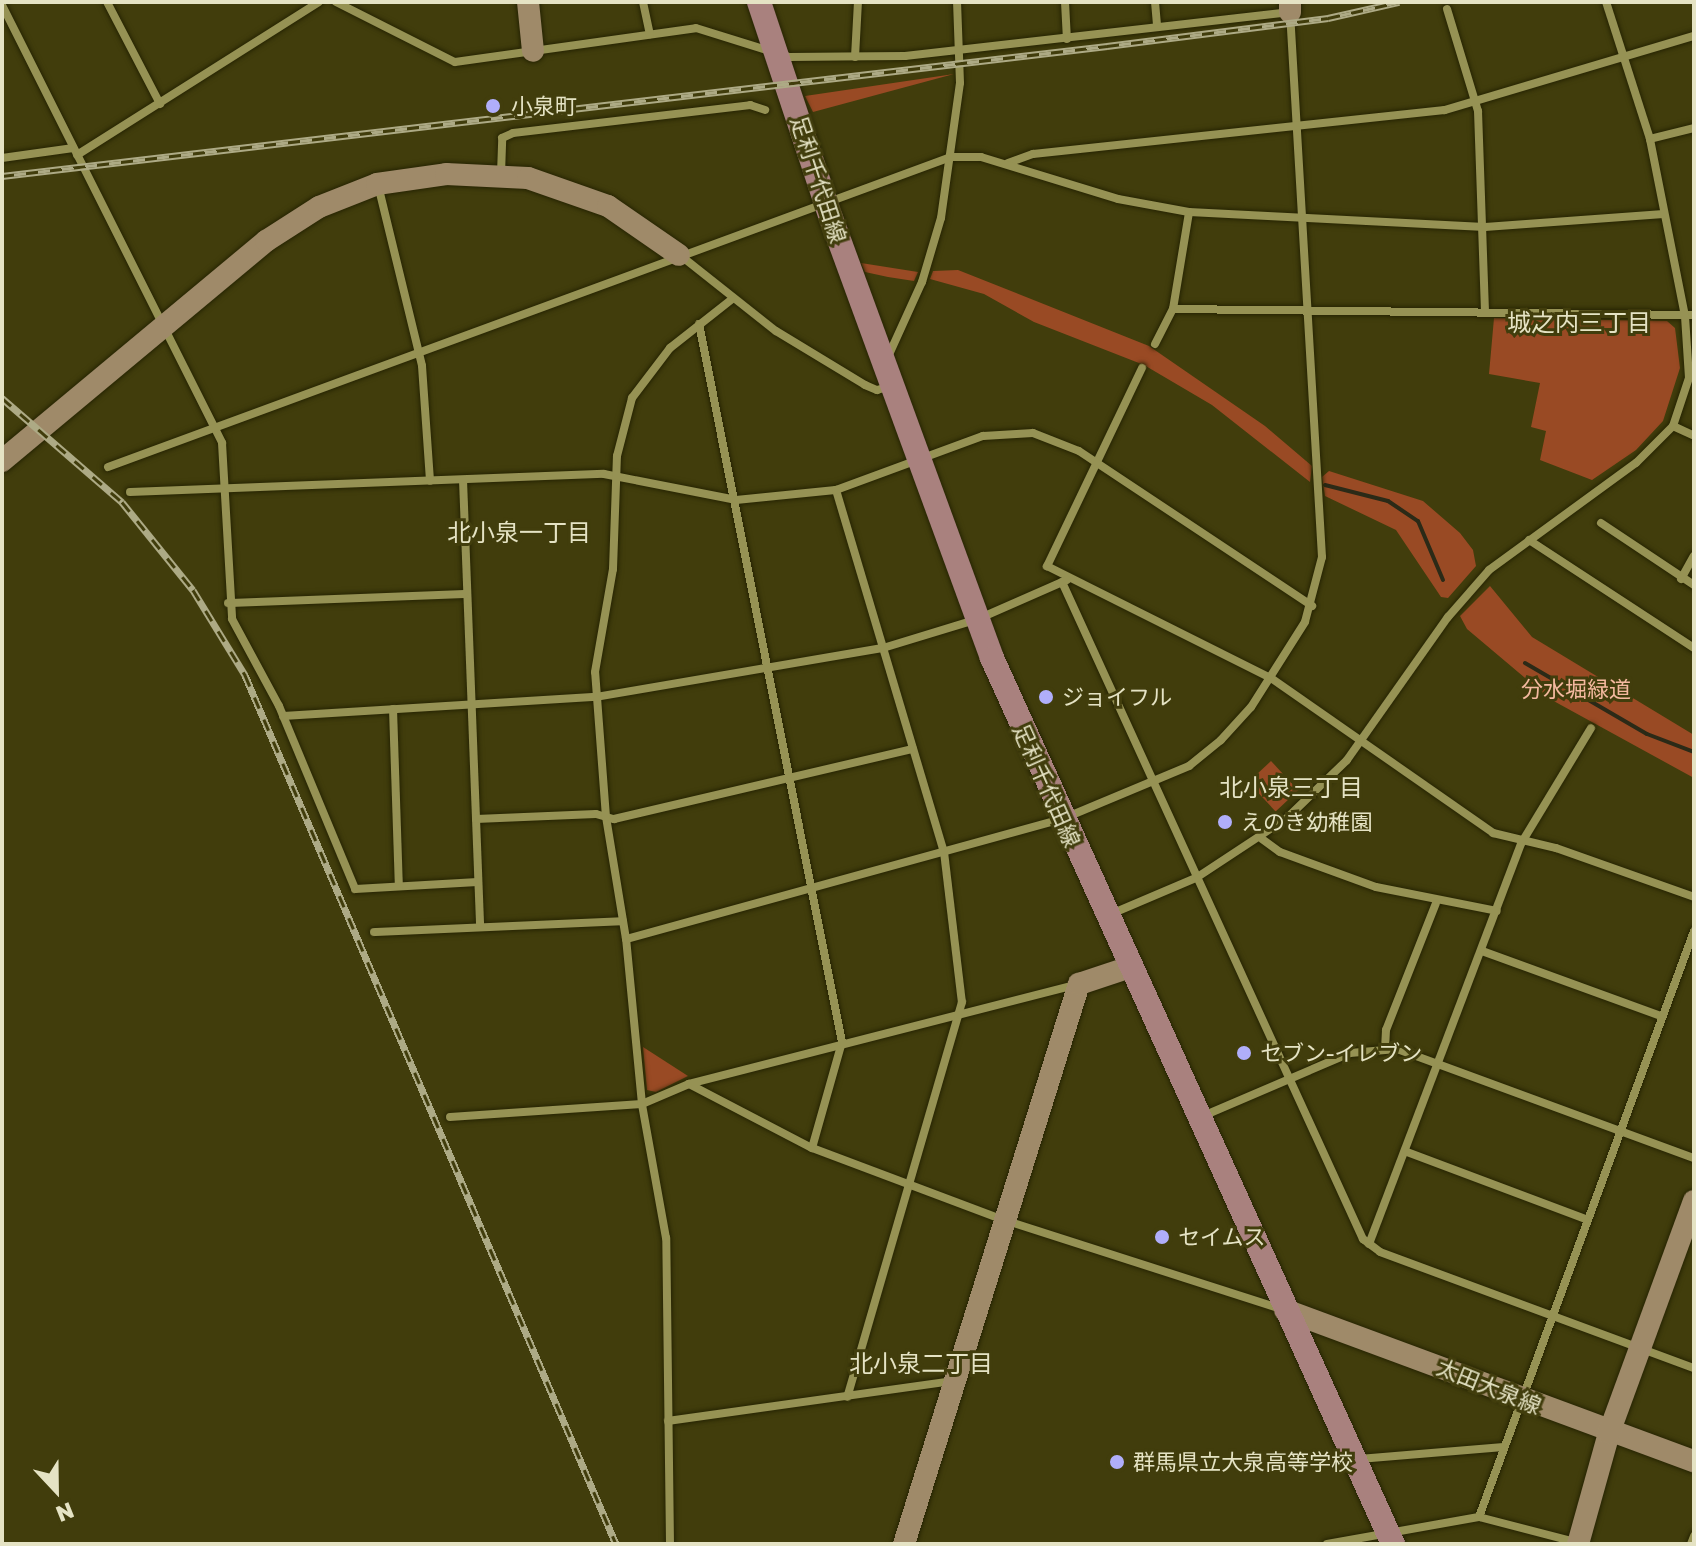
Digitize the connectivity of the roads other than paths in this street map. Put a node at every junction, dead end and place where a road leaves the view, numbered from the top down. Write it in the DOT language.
graph roads {
  1 [pos="107,2"];
  2 [pos="319,2"];
  3 [pos="336,2"];
  4 [pos="528,2"];
  5 [pos="643,2"];
  6 [pos="759,2"];
  7 [pos="858,2"];
  8 [pos="957,2"];
  9 [pos="1065,2"];
  10 [pos="1155,2"];
  11 [pos="1606,2"];
  12 [pos="2,5"];
  13 [pos="1290,7"];
  14 [pos="1447,9"];
  15 [pos="1157,27"];
  16 [pos="650,34"];
  17 [pos="1694,36"];
  18 [pos="1067,39"];
  19 [pos="959,50"];
  20 [pos="533,51"];
  21 [pos="776,55"];
  22 [pos="1625,56"];
  23 [pos="855,57"];
  24 [pos="1477,101"];
  25 [pos="160,104"];
  26 [pos="765,110"];
  27 [pos="1295,124"];
  28 [pos="1694,128"];
  29 [pos="1650,139"];
  30 [pos="75,151"];
  31 [pos="951,157"];
  32 [pos="2,158"];
  33 [pos="1008,163"];
  34 [pos="501,175"];
  35 [pos="377,184"];
  36 [pos="827,202"];
  37 [pos="1189,212"];
  38 [pos="1664,214"];
  39 [pos="1300,218"];
  40 [pos="1485,227"];
  41 [pos="679,255"];
  42 [pos="732,299"];
  43 [pos="1173,309"];
  44 [pos="1306,311"];
  45 [pos="1485,312"];
  46 [pos="1689,315"];
  47 [pos="699,324"];
  48 [pos="164,326"];
  49 [pos="1155,344"];
  50 [pos="418,353"];
  51 [pos="882,361"];
  52 [pos="1142,368"];
  53 [pos="891,386"];
  54 [pos="1673,426"];
  55 [pos="215,428"];
  56 [pos="1694,436"];
  57 [pos="919,459"];
  58 [pos="2,461"];
  59 [pos="1097,464"];
  60 [pos="108,467"];
  61 [pos="615,479"];
  62 [pos="463,480"];
  63 [pos="430,481"];
  64 [pos="224,489"];
  65 [pos="836,490"];
  66 [pos="130,492"];
  67 [pos="736,500"];
  68 [pos="1601,523"];
  69 [pos="1529,540"];
  70 [pos="1694,556"];
  71 [pos="1681,579"];
  72 [pos="1067,580"];
  73 [pos="1694,585"];
  74 [pos="467,594"];
  75 [pos="228,603"];
  76 [pos="1312,606"];
  77 [pos="978,619"];
  78 [pos="883,648"];
  79 [pos="1694,648"];
  80 [pos="768,666"];
  81 [pos="1271,678"];
  82 [pos="596,697"];
  83 [pos="472,704"];
  84 [pos="393,709"];
  85 [pos="283,716"];
  86 [pos="1591,728"];
  87 [pos="1361,740"];
  88 [pos="913,749"];
  89 [pos="791,779"];
  90 [pos="1153,784"];
  91 [pos="606,817"];
  92 [pos="476,819"];
  93 [pos="1062,819"];
  94 [pos="1262,839"];
  95 [pos="1522,842"];
  96 [pos="944,852"];
  97 [pos="1196,878"];
  98 [pos="478,882"];
  99 [pos="399,886"];
  100 [pos="812,887"];
  101 [pos="1694,897"];
  102 [pos="1436,903"];
  103 [pos="1497,911"];
  104 [pos="1107,916"];
  105 [pos="623,921"];
  106 [pos="480,927"];
  107 [pos="1694,931"];
  108 [pos="374,932"];
  109 [pos="626,939"];
  110 [pos="1482,951"];
  111 [pos="1130,967"];
  112 [pos="1079,984"];
  113 [pos="962,1012"];
  114 [pos="1661,1016"];
  115 [pos="842,1042"];
  116 [pos="1385,1049"];
  117 [pos="1441,1062"];
  118 [pos="1289,1080"];
  119 [pos="689,1084"];
  120 [pos="642,1104"];
  121 [pos="450,1117"];
  122 [pos="1198,1118"];
  123 [pos="1620,1130"];
  124 [pos="812,1148"];
  125 [pos="1407,1152"];
  126 [pos="1694,1158"];
  127 [pos="910,1185"];
  128 [pos="1694,1201"];
  129 [pos="1585,1219"];
  130 [pos="1004,1220"];
  131 [pos="1369,1244"];
  132 [pos="1285,1310"];
  133 [pos="1550,1314"];
  134 [pos="1639,1348"];
  135 [pos="1694,1368"];
  136 [pos="956,1381"];
  137 [pos="847,1397"];
  138 [pos="1519,1398"];
  139 [pos="668,1421"];
  140 [pos="1609,1433"];
  141 [pos="1502,1447"];
  142 [pos="1354,1459"];
  143 [pos="1694,1461"];
  144 [pos="1479,1517"];
  145 [pos="1694,1536"];
  146 [pos="1391,1538"];
  147 [pos="670,1544"];
  148 [pos="904,1544"];
  149 [pos="1327,1544"];
  150 [pos="1580,1544"];
  151 [pos="1691,1544"];
  1 -- 25 [label="street"];
  2 -- 25 [label="street"];
  3 -- 20 [label="street"];
  4 -- 20 [label="street"];
  5 -- 16 [label="street"];
  6 -- 21 [label="main road, 足利千代田線"];
  7 -- 23 [label="street"];
  8 -- 19 [label="street"];
  9 -- 18 [label="street"];
  10 -- 15 [label="street"];
  11 -- 22 [label="street"];
  12 -- 30 [label="street"];
  13 -- 15 [label="street"];
  13 -- 27 [label="street"];
  14 -- 24 [label="street"];
  15 -- 18 [label="street"];
  16 -- 20 [label="street"];
  16 -- 21 [label="street"];
  17 -- 22 [label="street"];
  18 -- 19 [label="street"];
  19 -- 23 [label="street"];
  19 -- 31 [label="street"];
  21 -- 23 [label="street"];
  21 -- 36 [label="main road, 足利千代田線"];
  22 -- 24 [label="street"];
  22 -- 29 [label="street"];
  24 -- 27 [label="street"];
  24 -- 40 [label="street"];
  25 -- 30 [label="street"];
  26 -- 34 [label="street"];
  27 -- 33 [label="street"];
  27 -- 39 [label="street"];
  28 -- 29 [label="street"];
  29 -- 38 [label="street"];
  30 -- 32 [label="street"];
  30 -- 48 [label="street"];
  31 -- 33 [label="street"];
  31 -- 36 [label="street"];
  31 -- 51 [label="street"];
  33 -- 37 [label="street"];
  34 -- 35 [label="street"];
  34 -- 41 [label="street"];
  35 -- 48 [label="street"];
  35 -- 50 [label="street"];
  36 -- 41 [label="street"];
  36 -- 51 [label="main road, 足利千代田線"];
  37 -- 39 [label="street"];
  37 -- 43 [label="street"];
  38 -- 40 [label="street"];
  38 -- 46 [label="street"];
  39 -- 40 [label="street"];
  39 -- 44 [label="street"];
  40 -- 45 [label="street"];
  41 -- 42 [label="street"];
  41 -- 50 [label="street"];
  42 -- 47 [label="street"];
  42 -- 53 [label="street"];
  43 -- 44 [label="street"];
  43 -- 49 [label="street"];
  44 -- 45 [label="street"];
  44 -- 76 [label="street"];
  45 -- 46 [label="street"];
  46 -- 54 [label="street"];
  47 -- 61 [label="street"];
  47 -- 67 [label="street"];
  48 -- 55 [label="street"];
  48 -- 58 [label="street"];
  50 -- 55 [label="street"];
  50 -- 63 [label="street"];
  51 -- 53 [label="main road, 足利千代田線"];
  52 -- 59 [label="street"];
  53 -- 57 [label="main road, 足利千代田線"];
  54 -- 56 [label="street"];
  54 -- 69 [label="street"];
  55 -- 60 [label="street"];
  55 -- 64 [label="street"];
  57 -- 59 [label="street"];
  57 -- 65 [label="street"];
  57 -- 77 [label="main road, 足利千代田線"];
  59 -- 72 [label="street"];
  59 -- 76 [label="street"];
  61 -- 62 [label="street"];
  61 -- 67 [label="street"];
  61 -- 82 [label="street"];
  62 -- 63 [label="street"];
  62 -- 74 [label="street"];
  63 -- 64 [label="street"];
  64 -- 66 [label="street"];
  64 -- 75 [label="street"];
  65 -- 67 [label="street"];
  65 -- 78 [label="street"];
  67 -- 80 [label="street"];
  68 -- 71 [label="street"];
  69 -- 79 [label="street"];
  69 -- 87 [label="street"];
  70 -- 71 [label="street"];
  71 -- 73 [label="street"];
  72 -- 77 [label="street"];
  72 -- 81 [label="street"];
  72 -- 90 [label="street"];
  74 -- 75 [label="street"];
  74 -- 83 [label="street"];
  75 -- 85 [label="street"];
  76 -- 81 [label="street"];
  77 -- 78 [label="street"];
  77 -- 93 [label="main road, 足利千代田線"];
  78 -- 80 [label="street"];
  78 -- 88 [label="street"];
  80 -- 82 [label="street"];
  80 -- 89 [label="street"];
  81 -- 87 [label="street"];
  81 -- 90 [label="street"];
  82 -- 83 [label="street"];
  82 -- 91 [label="street"];
  83 -- 84 [label="street"];
  83 -- 92 [label="street"];
  84 -- 85 [label="street"];
  84 -- 99 [label="street"];
  85 -- 99 [label="street"];
  86 -- 95 [label="street"];
  87 -- 94 [label="street"];
  87 -- 95 [label="street"];
  88 -- 89 [label="street"];
  88 -- 96 [label="street"];
  89 -- 91 [label="street"];
  89 -- 100 [label="street"];
  90 -- 93 [label="street"];
  90 -- 97 [label="street"];
  91 -- 92 [label="street"];
  91 -- 105 [label="street"];
  92 -- 98 [label="street"];
  93 -- 96 [label="street"];
  93 -- 104 [label="main road, 足利千代田線"];
  94 -- 97 [label="street"];
  94 -- 102 [label="street"];
  95 -- 101 [label="street"];
  95 -- 103 [label="street"];
  96 -- 100 [label="street"];
  96 -- 113 [label="street"];
  97 -- 104 [label="street"];
  97 -- 118 [label="street"];
  98 -- 99 [label="street"];
  98 -- 106 [label="street"];
  100 -- 109 [label="street"];
  100 -- 115 [label="street"];
  102 -- 103 [label="street"];
  102 -- 116 [label="street"];
  103 -- 110 [label="street"];
  104 -- 111 [label="main road, 足利千代田線"];
  105 -- 106 [label="street"];
  105 -- 109 [label="street"];
  106 -- 108 [label="street"];
  107 -- 114 [label="street"];
  109 -- 120 [label="street"];
  110 -- 114 [label="street"];
  110 -- 117 [label="street"];
  111 -- 112 [label="street"];
  111 -- 122 [label="main road, 足利千代田線"];
  112 -- 113 [label="street"];
  112 -- 130 [label="street"];
  113 -- 115 [label="street"];
  113 -- 127 [label="street"];
  114 -- 123 [label="street"];
  115 -- 119 [label="street"];
  115 -- 124 [label="street"];
  116 -- 117 [label="street"];
  116 -- 118 [label="street"];
  117 -- 123 [label="street"];
  117 -- 125 [label="street"];
  118 -- 122 [label="street"];
  118 -- 131 [label="street"];
  119 -- 120 [label="street"];
  119 -- 124 [label="street"];
  120 -- 121 [label="street"];
  120 -- 139 [label="street"];
  122 -- 132 [label="main road, 足利千代田線"];
  123 -- 126 [label="street"];
  123 -- 129 [label="street"];
  124 -- 127 [label="street"];
  125 -- 129 [label="street"];
  125 -- 131 [label="street"];
  127 -- 130 [label="street"];
  127 -- 137 [label="street"];
  128 -- 134 [label="street"];
  129 -- 133 [label="street"];
  130 -- 132 [label="street"];
  130 -- 136 [label="street"];
  131 -- 133 [label="street"];
  132 -- 138 [label="street, 太田大泉線"];
  132 -- 142 [label="main road, 足利千代田線"];
  133 -- 134 [label="street"];
  133 -- 138 [label="street"];
  134 -- 135 [label="street"];
  134 -- 140 [label="street"];
  136 -- 137 [label="street"];
  136 -- 148 [label="street"];
  137 -- 139 [label="street"];
  138 -- 140 [label="street, 太田大泉線"];
  138 -- 141 [label="street"];
  139 -- 147 [label="street"];
  140 -- 143 [label="street, 太田大泉線"];
  140 -- 150 [label="street"];
  141 -- 142 [label="street"];
  141 -- 144 [label="street"];
  142 -- 146 [label="main road, 足利千代田線"];
  144 -- 146 [label="street"];
  144 -- 150 [label="street"];
  145 -- 151 [label="street"];
  146 -- 149 [label="street"];
}
